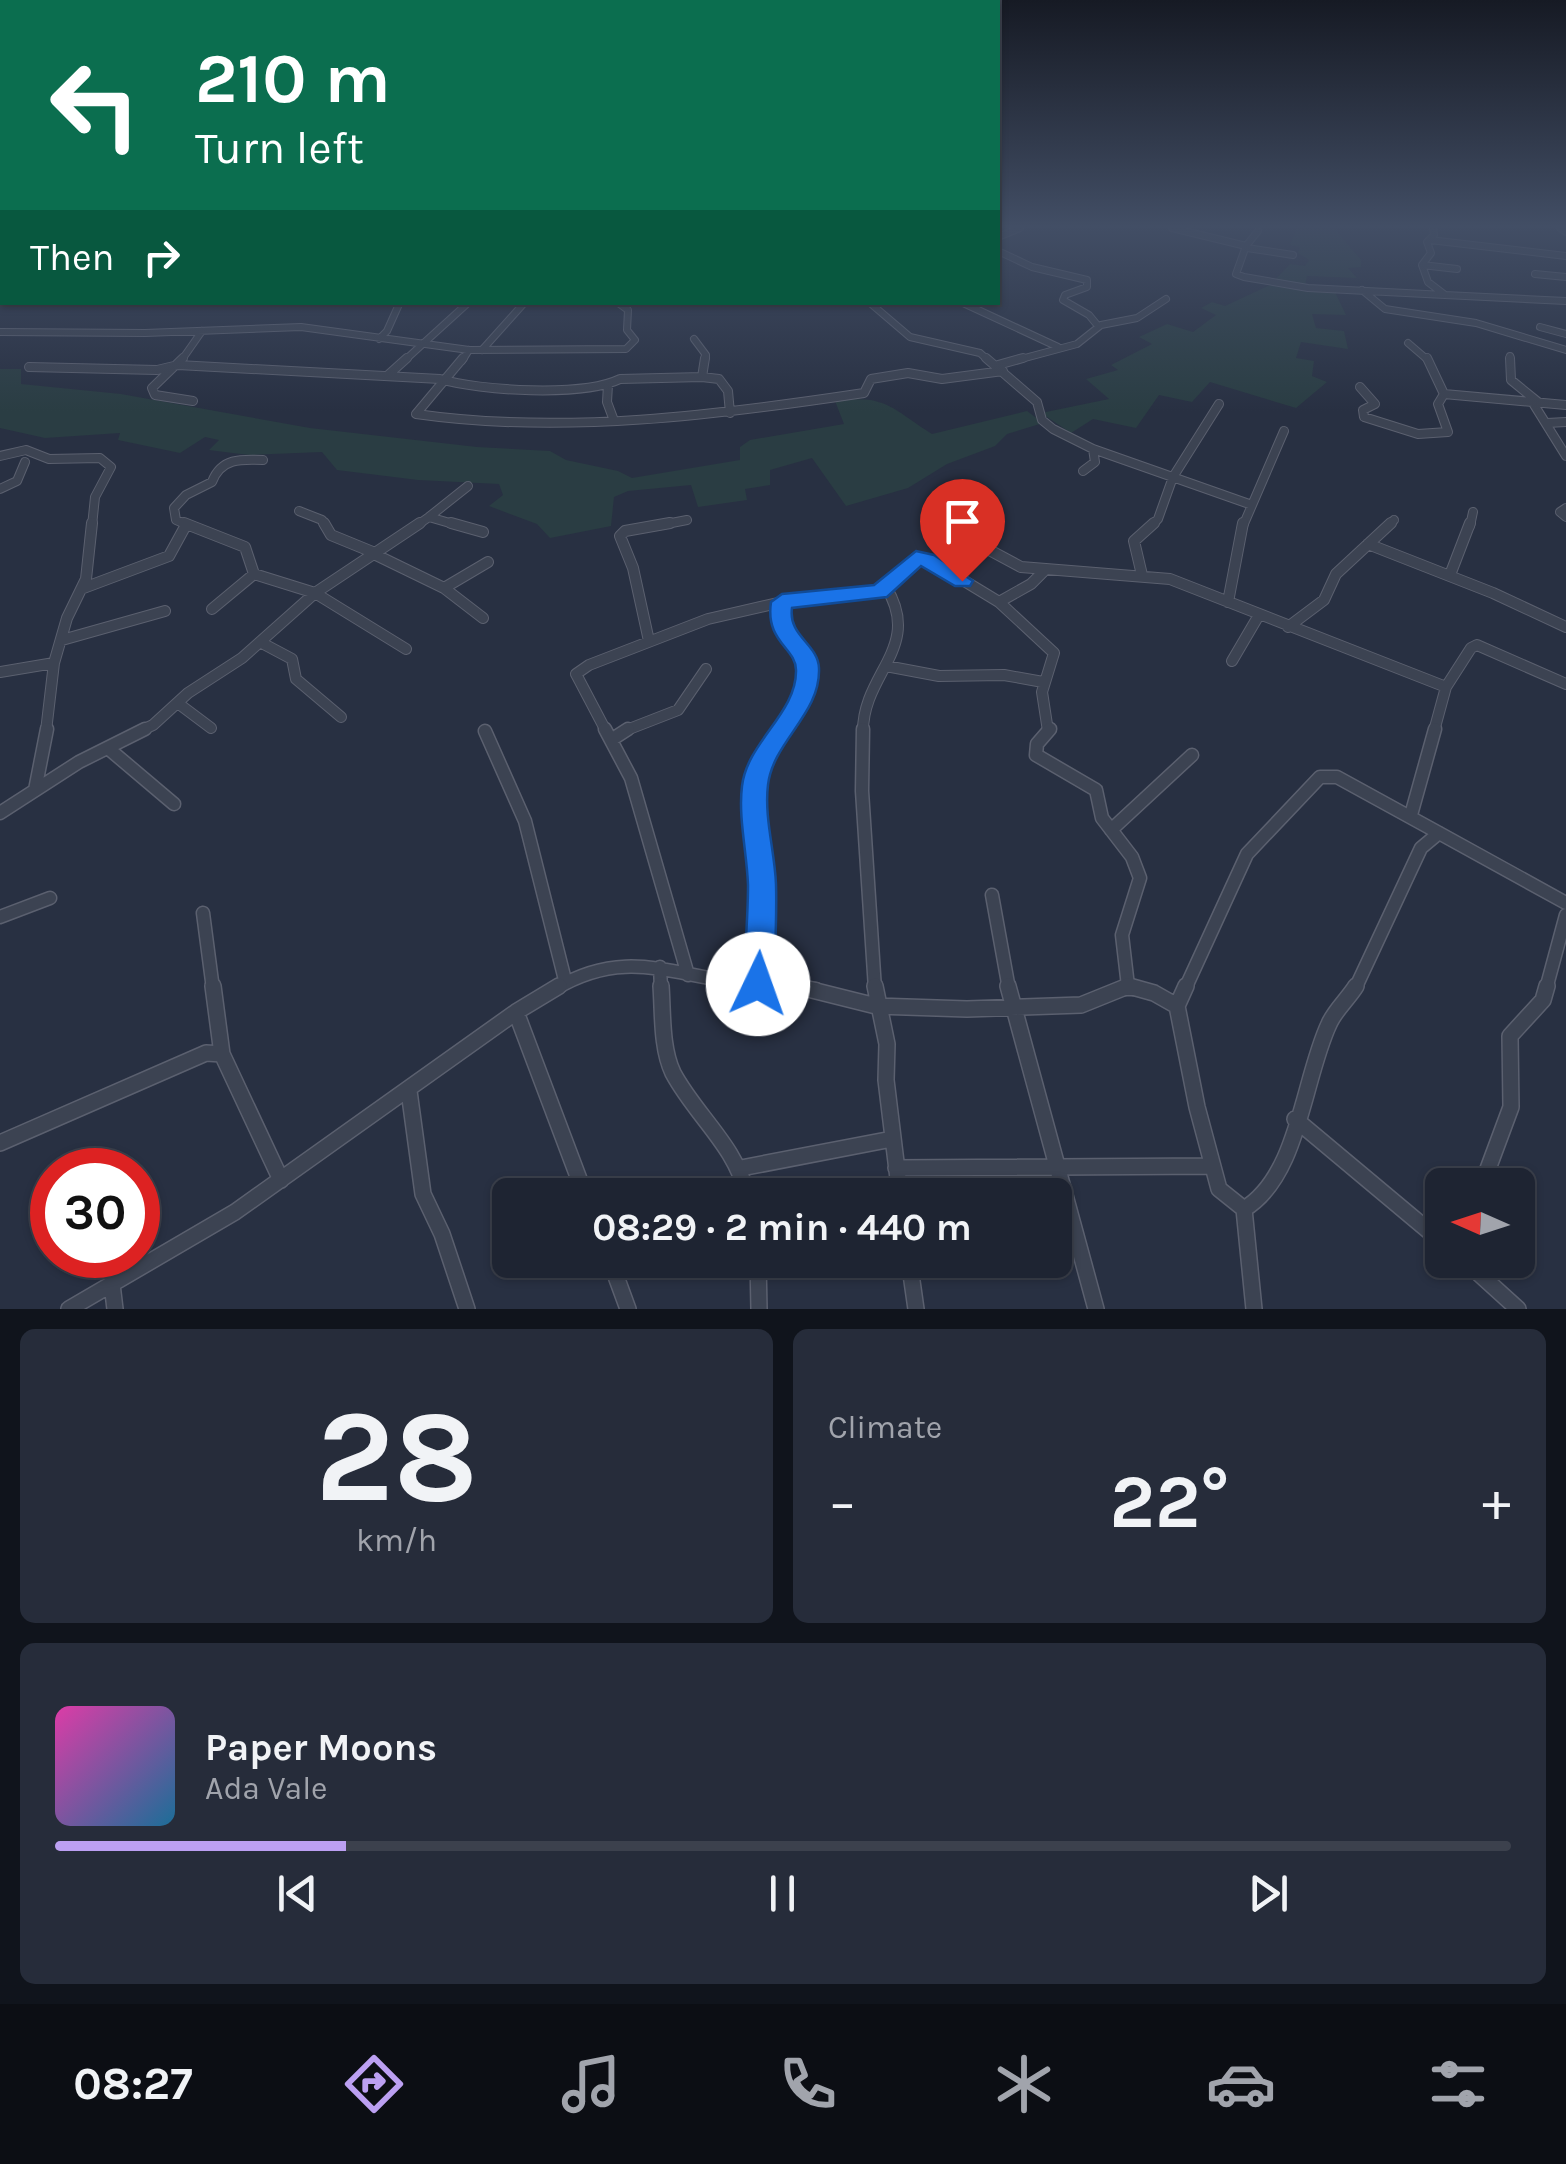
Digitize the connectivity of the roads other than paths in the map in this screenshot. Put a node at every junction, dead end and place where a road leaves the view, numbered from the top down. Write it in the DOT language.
graph roads {
  1 [pos="1082,289"];
  2 [pos="1337,289"];
  3 [pos="1437,289"];
  4 [pos="1362,290"];
  5 [pos="1445,295"];
  6 [pos="1166,299"];
  7 [pos="1566,301"];
  8 [pos="399,305"];
  9 [pos="466,305"];
  10 [pos="522,305"];
  11 [pos="621,305"];
  12 [pos="873,305"];
  13 [pos="968,305"];
  14 [pos="1098,326"];
  15 [pos="1540,327"];
  16 [pos="202,331"];
  17 [pos="0,332"];
  18 [pos="1566,334"];
  19 [pos="379,339"];
  20 [pos="694,339"];
  21 [pos="1408,343"];
  22 [pos="421,344"];
  23 [pos="1059,347"];
  24 [pos="469,350"];
  25 [pos="482,350"];
  26 [pos="1566,350"];
  27 [pos="1510,356"];
  28 [pos="178,365"];
  29 [pos="29,367"];
  30 [pos="1000,368"];
  31 [pos="387,376"];
  32 [pos="702,377"];
  33 [pos="448,380"];
  34 [pos="608,385"];
  35 [pos="1360,387"];
  36 [pos="1444,394"];
  37 [pos="192,401"];
  38 [pos="1538,403"];
  39 [pos="1219,404"];
  40 [pos="1566,406"];
  41 [pos="730,412"];
  42 [pos="613,418"];
  43 [pos="1566,422"];
  44 [pos="1547,423"];
  45 [pos="1284,431"];
  46 [pos="1094,449"];
  47 [pos="0,456"];
  48 [pos="1566,456"];
  49 [pos="263,460"];
  50 [pos="25,462"];
  51 [pos="1083,471"];
  52 [pos="1174,477"];
  53 [pos="468,486"];
  54 [pos="0,490"];
  55 [pos="1252,504"];
  56 [pos="1566,508"];
  57 [pos="298,511"];
  58 [pos="1472,512"];
  59 [pos="429,517"];
  60 [pos="1566,518"];
  61 [pos="686,520"];
  62 [pos="1394,520"];
  63 [pos="186,525"];
  64 [pos="482,532"];
  65 [pos="1368,544"];
  66 [pos="374,553"];
  67 [pos="488,562"];
  68 [pos="943,568"];
  69 [pos="1046,569"];
  70 [pos="254,574"];
  71 [pos="1450,574"];
  72 [pos="1142,575"];
  73 [pos="444,588"];
  74 [pos="886,588"];
  75 [pos="80,590"];
  76 [pos="314,592"];
  77 [pos="782,602"];
  78 [pos="998,602"];
  79 [pos="1228,602"];
  80 [pos="212,609"];
  81 [pos="165,611"];
  82 [pos="1259,616"];
  83 [pos="483,618"];
  84 [pos="1288,627"];
  85 [pos="1566,627"];
  86 [pos="62,640"];
  87 [pos="649,641"];
  88 [pos="260,642"];
  89 [pos="406,649"];
  90 [pos="1232,660"];
  91 [pos="54,663"];
  92 [pos="886,666"];
  93 [pos="706,669"];
  94 [pos="0,672"];
  95 [pos="1043,682"];
  96 [pos="1566,684"];
  97 [pos="1446,687"];
  98 [pos="178,704"];
  99 [pos="341,718"];
  100 [pos="212,728"];
  101 [pos="485,731"];
  102 [pos="611,740"];
  103 [pos="108,749"];
  104 [pos="1192,755"];
  105 [pos="34,791"];
  106 [pos="174,804"];
  107 [pos="0,813"];
  108 [pos="1411,815"];
  109 [pos="1111,830"];
  110 [pos="1440,833"];
  111 [pos="992,895"];
  112 [pos="50,898"];
  113 [pos="1566,902"];
  114 [pos="203,912"];
  115 [pos="1566,915"];
  116 [pos="0,917"];
  117 [pos="660,967"];
  118 [pos="688,975"];
  119 [pos="565,980"];
  120 [pos="758,984"];
  121 [pos="1128,986"];
  122 [pos="876,1006"];
  123 [pos="1178,1006"];
  124 [pos="1012,1008"];
  125 [pos="516,1012"];
  126 [pos="222,1054"];
  127 [pos="409,1090"];
  128 [pos="1296,1119"];
  129 [pos="892,1139"];
  130 [pos="0,1143"];
  131 [pos="1213,1166"];
  132 [pos="1054,1167"];
  133 [pos="741,1168"];
  134 [pos="896,1168"];
  135 [pos="1488,1168"];
  136 [pos="579,1178"];
  137 [pos="743,1178"];
  138 [pos="897,1178"];
  139 [pos="281,1180"];
  140 [pos="1244,1209"];
  141 [pos="1425,1228"];
  142 [pos="617,1278"];
  143 [pos="758,1278"];
  144 [pos="912,1278"];
  145 [pos="1484,1278"];
  146 [pos="112,1284"];
  147 [pos="69,1309"];
  148 [pos="116,1309"];
  149 [pos="468,1309"];
  150 [pos="628,1309"];
  151 [pos="759,1309"];
  152 [pos="916,1309"];
  153 [pos="1096,1309"];
  154 [pos="1254,1309"];
  155 [pos="1518,1309"];
  1 -- 14 [label="street"];
  2 -- 4 [label="street"];
  3 -- 5 [label="street"];
  4 -- 5 [label="street"];
  4 -- 26 [label="street"];
  5 -- 7 [label="street"];
  6 -- 14 [label="street"];
  8 -- 19 [label="street"];
  9 -- 22 [label="street"];
  10 -- 25 [label="street"];
  11 -- 25 [label="street"];
  12 -- 30 [label="street"];
  13 -- 23 [label="street"];
  14 -- 23 [label="street"];
  15 -- 18 [label="street"];
  16 -- 17 [label="street"];
  16 -- 19 [label="street"];
  16 -- 28 [label="street"];
  19 -- 22 [label="street"];
  20 -- 32 [label="street"];
  21 -- 36 [label="street"];
  22 -- 24 [label="street"];
  22 -- 31 [label="street"];
  23 -- 30 [label="street"];
  24 -- 25 [label="street"];
  24 -- 33 [label="street"];
  27 -- 38 [label="street"];
  28 -- 29 [label="street"];
  28 -- 31 [label="street"];
  28 -- 37 [label="street"];
  30 -- 41 [label="street"];
  30 -- 46 [label="street"];
  31 -- 33 [label="street"];
  32 -- 34 [label="street"];
  32 -- 41 [label="street"];
  33 -- 34 [label="street"];
  33 -- 42 [label="street"];
  34 -- 42 [label="street"];
  35 -- 36 [label="street"];
  36 -- 38 [label="street"];
  38 -- 40 [label="street"];
  38 -- 44 [label="street"];
  39 -- 52 [label="street"];
  41 -- 42 [label="street"];
  43 -- 44 [label="street"];
  44 -- 48 [label="street"];
  45 -- 55 [label="street"];
  46 -- 51 [label="street"];
  46 -- 52 [label="street"];
  47 -- 75 [label="street"];
  49 -- 63 [label="street"];
  50 -- 54 [label="street"];
  52 -- 55 [label="street"];
  52 -- 72 [label="street"];
  53 -- 59 [label="street"];
  55 -- 79 [label="street"];
  56 -- 60 [label="street"];
  57 -- 66 [label="street"];
  58 -- 71 [label="street"];
  59 -- 64 [label="street"];
  59 -- 66 [label="street"];
  61 -- 87 [label="street"];
  62 -- 65 [label="street"];
  63 -- 70 [label="street"];
  63 -- 75 [label="street"];
  65 -- 71 [label="street"];
  65 -- 84 [label="street"];
  66 -- 73 [label="street"];
  66 -- 76 [label="street"];
  67 -- 73 [label="street"];
  68 -- 69 [label="street"];
  68 -- 74 [label="street"];
  68 -- 78 [label="street"];
  69 -- 72 [label="street"];
  69 -- 78 [label="street"];
  70 -- 76 [label="street"];
  70 -- 80 [label="street"];
  71 -- 85 [label="street"];
  72 -- 79 [label="street"];
  73 -- 83 [label="street"];
  74 -- 77 [label="street"];
  74 -- 92 [label="street"];
  75 -- 86 [label="street"];
  76 -- 88 [label="street"];
  76 -- 89 [label="street"];
  77 -- 87 [label="street"];
  77 -- 120 [label="street"];
  78 -- 95 [label="street"];
  79 -- 82 [label="street"];
  81 -- 86 [label="street"];
  82 -- 84 [label="street"];
  82 -- 90 [label="street"];
  84 -- 97 [label="street"];
  86 -- 91 [label="street"];
  87 -- 102 [label="street"];
  88 -- 98 [label="street"];
  88 -- 99 [label="street"];
  91 -- 94 [label="street"];
  91 -- 105 [label="street"];
  92 -- 95 [label="street"];
  92 -- 122 [label="street"];
  93 -- 102 [label="street"];
  95 -- 109 [label="street"];
  96 -- 97 [label="street"];
  97 -- 108 [label="street"];
  98 -- 100 [label="street"];
  98 -- 103 [label="street"];
  101 -- 119 [label="street"];
  102 -- 118 [label="street"];
  103 -- 105 [label="street"];
  103 -- 106 [label="street"];
  104 -- 109 [label="street"];
  105 -- 107 [label="street"];
  108 -- 110 [label="street"];
  108 -- 123 [label="street"];
  109 -- 121 [label="street"];
  110 -- 113 [label="street"];
  110 -- 128 [label="street"];
  111 -- 124 [label="street"];
  112 -- 116 [label="street"];
  114 -- 126 [label="street"];
  115 -- 135 [label="street"];
  117 -- 118 [label="street"];
  117 -- 119 [label="street"];
  117 -- 133 [label="street"];
  118 -- 120 [label="street"];
  119 -- 125 [label="street"];
  120 -- 122 [label="street"];
  121 -- 123 [label="street"];
  121 -- 124 [label="street"];
  122 -- 124 [label="street"];
  122 -- 129 [label="street"];
  123 -- 131 [label="street"];
  124 -- 132 [label="street"];
  125 -- 127 [label="street"];
  125 -- 136 [label="street"];
  126 -- 130 [label="street"];
  126 -- 139 [label="street"];
  127 -- 139 [label="street"];
  127 -- 149 [label="street"];
  128 -- 140 [label="street"];
  128 -- 141 [label="street"];
  129 -- 133 [label="street"];
  129 -- 134 [label="street"];
  131 -- 132 [label="street"];
  131 -- 140 [label="street"];
  132 -- 134 [label="street"];
  132 -- 153 [label="street"];
  133 -- 137 [label="street"];
  134 -- 138 [label="street"];
  139 -- 146 [label="street"];
  140 -- 154 [label="street"];
  142 -- 150 [label="street"];
  143 -- 151 [label="street"];
  144 -- 152 [label="street"];
  145 -- 155 [label="street"];
  146 -- 147 [label="street"];
  146 -- 148 [label="street"];
}
